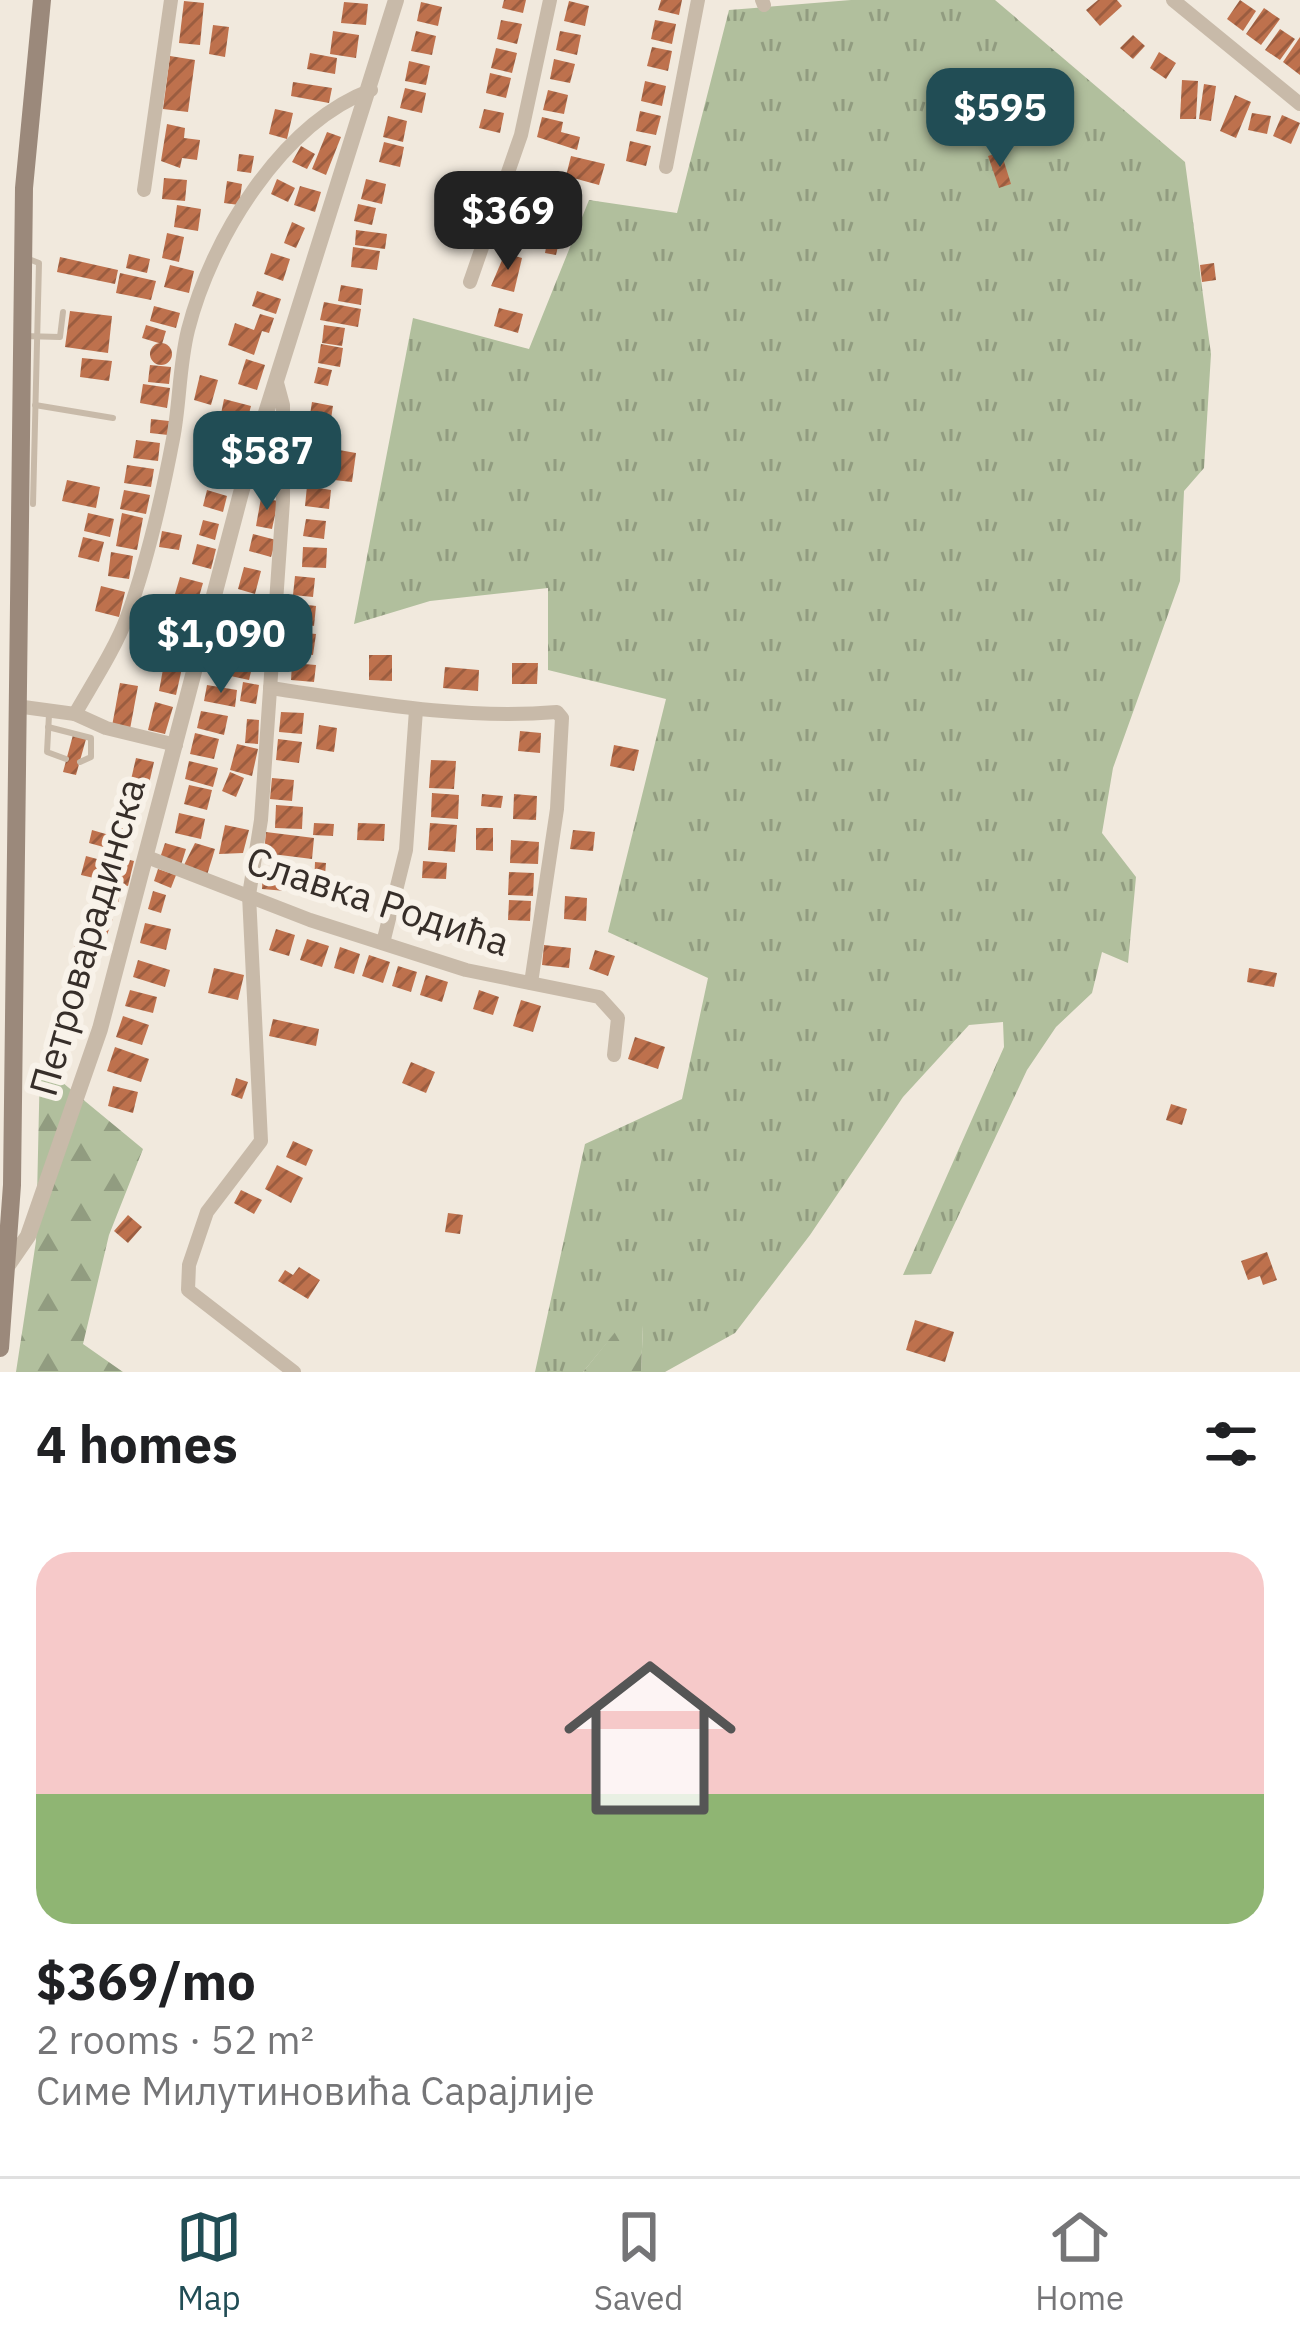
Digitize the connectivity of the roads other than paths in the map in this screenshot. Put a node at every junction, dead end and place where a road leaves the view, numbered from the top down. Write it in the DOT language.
graph roads {
  1 [pos="42,0"];
  2 [pos="171,0"];
  3 [pos="396,0"];
  4 [pos="550,0"];
  5 [pos="698,0"];
  6 [pos="1174,0"];
  7 [pos="371,90"];
  8 [pos="1300,104"];
  9 [pos="666,167"];
  10 [pos="144,190"];
  11 [pos="470,282"];
  12 [pos="63,312"];
  13 [pos="28,336"];
  14 [pos="276,379"];
  15 [pos="27,405"];
  16 [pos="113,418"];
  17 [pos="33,504"];
  18 [pos="270,688"];
  19 [pos="16,706"];
  20 [pos="416,710"];
  21 [pos="75,714"];
  22 [pos="49,719"];
  23 [pos="176,745"];
  24 [pos="66,760"];
  25 [pos="80,761"];
  26 [pos="146,857"];
  27 [pos="249,895"];
  28 [pos="383,943"];
  29 [pos="531,983"];
  30 [pos="614,1055"];
  31 [pos="8,1264"];
  32 [pos="0,1348"];
  33 [pos="294,1372"];
  1 -- 13 [label="main road"];
  2 -- 10 [label="street"];
  3 -- 7 [label="street, Петроварадинска"];
  4 -- 11 [label="street"];
  5 -- 9 [label="street"];
  6 -- 8 [label="street"];
  7 -- 14 [label="street, Петроварадинска"];
  7 -- 21 [label="street"];
  12 -- 13 [label="lane"];
  13 -- 15 [label="main road"];
  14 -- 18 [label="street"];
  14 -- 23 [label="street, Петроварадинска"];
  15 -- 16 [label="lane"];
  15 -- 17 [label="lane"];
  15 -- 19 [label="main road"];
  18 -- 20 [label="street"];
  18 -- 27 [label="street"];
  19 -- 22 [label="street"];
  19 -- 31 [label="main road"];
  20 -- 28 [label="street"];
  20 -- 29 [label="street"];
  21 -- 22 [label="street"];
  21 -- 23 [label="street"];
  22 -- 24 [label="lane"];
  22 -- 25 [label="lane"];
  23 -- 26 [label="street, Петроварадинска"];
  26 -- 27 [label="street, Славка Родића"];
  26 -- 31 [label="street, Петроварадинска"];
  27 -- 28 [label="street, Славка Родића"];
  27 -- 33 [label="street"];
  28 -- 29 [label="street, Славка Родића"];
  29 -- 30 [label="street, Славка Родића"];
  31 -- 32 [label="main road"];
}
